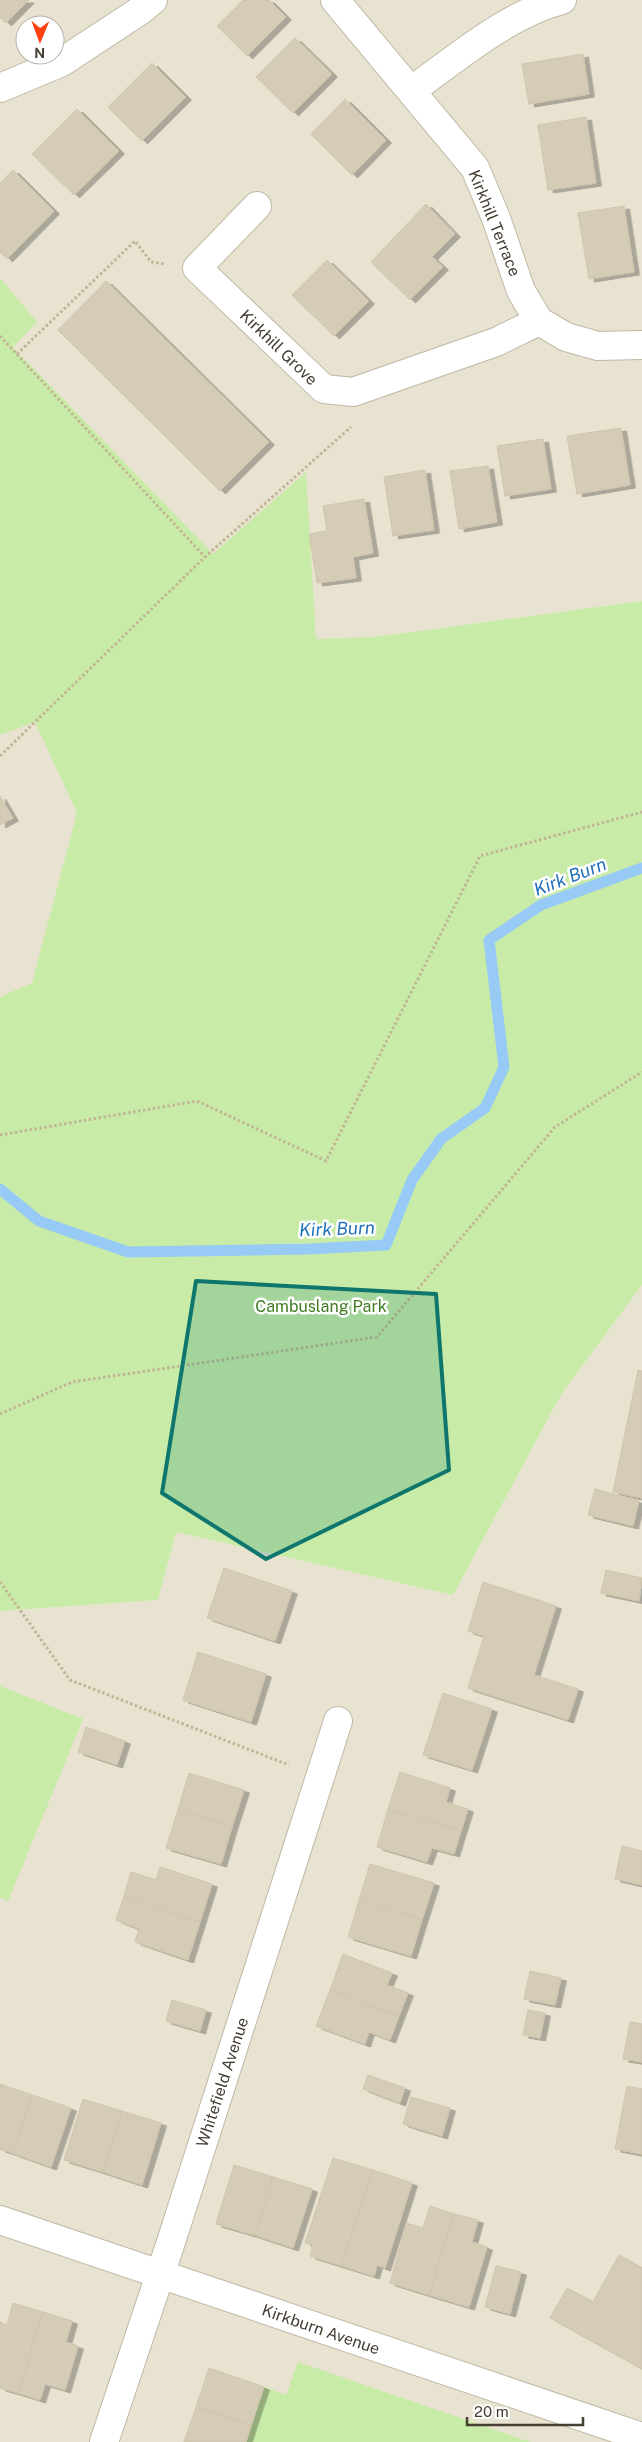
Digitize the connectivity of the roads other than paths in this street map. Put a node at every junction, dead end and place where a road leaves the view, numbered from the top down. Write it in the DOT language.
graph roads {
  1 [pos="153,0"];
  2 [pos="335,0"];
  3 [pos="562,0"];
  4 [pos="0,88"];
  5 [pos="412,90"];
  6 [pos="257,206"];
  7 [pos="539,321"];
  8 [pos="642,345"];
  9 [pos="338,1721"];
  10 [pos="0,2220"];
  11 [pos="160,2275"];
  12 [pos="642,2437"];
  13 [pos="104,2442"];
  1 -- 4 [label="street"];
  2 -- 5 [label="street, Kirkhill Terrace"];
  3 -- 5 [label="street"];
  5 -- 7 [label="street, Kirkhill Terrace"];
  6 -- 7 [label="street, Kirkhill Grove"];
  7 -- 8 [label="street, Kirkhill Terrace"];
  9 -- 11 [label="street, Whitefield Avenue"];
  10 -- 11 [label="street, Kirkburn Avenue"];
  11 -- 12 [label="street, Kirkburn Avenue"];
  11 -- 13 [label="street, Whitefield Avenue"];
}
